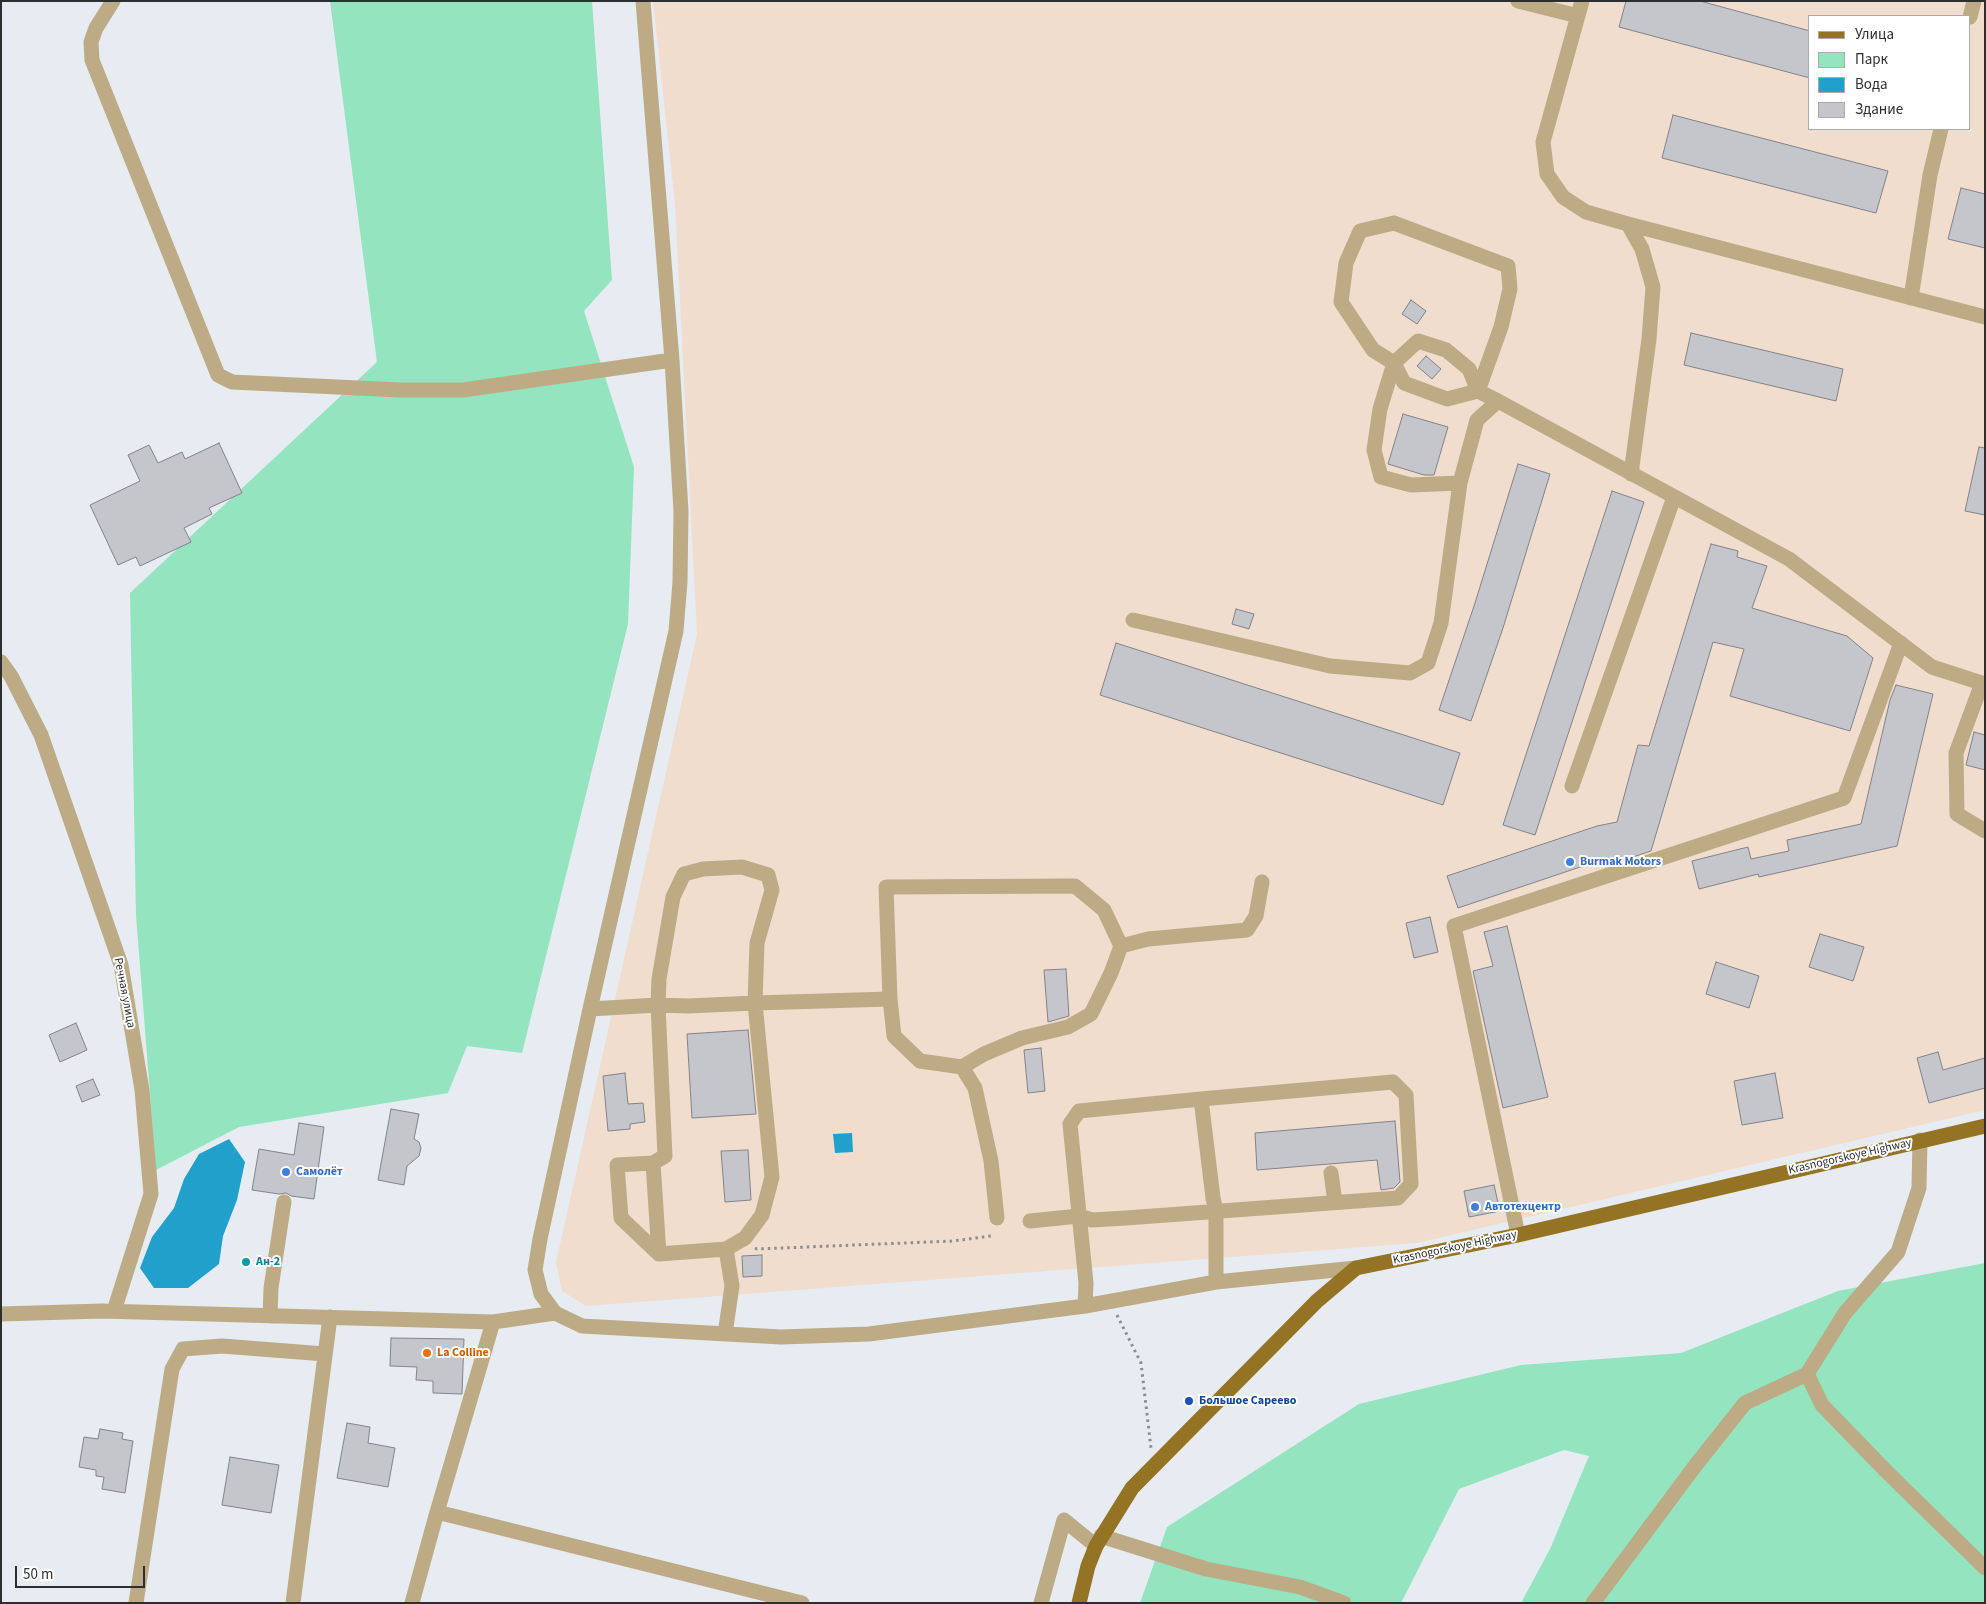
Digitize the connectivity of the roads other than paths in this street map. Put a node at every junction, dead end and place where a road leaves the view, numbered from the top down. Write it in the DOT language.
graph roads {
  1 [pos="113,1"];
  2 [pos="643,1"];
  3 [pos="1518,1"];
  4 [pos="1974,1"];
  5 [pos="1580,8"];
  6 [pos="1970,15"];
  7 [pos="1941,130"];
  8 [pos="1628,224"];
  9 [pos="1911,298"];
  10 [pos="1985,317"];
  11 [pos="672,360"];
  12 [pos="1394,363"];
  13 [pos="1478,391"];
  14 [pos="1498,402"];
  15 [pos="1631,474"];
  16 [pos="1460,483"];
  17 [pos="1674,497"];
  18 [pos="1133,620"];
  19 [pos="1901,643"];
  20 [pos="1,662"];
  21 [pos="1983,683"];
  22 [pos="1572,786"];
  23 [pos="1985,831"];
  24 [pos="1262,882"];
  25 [pos="1121,946"];
  26 [pos="890,999"];
  27 [pos="755,1003"];
  28 [pos="658,1004"];
  29 [pos="590,1009"];
  30 [pos="962,1067"];
  31 [pos="1201,1099"];
  32 [pos="1985,1126"];
  33 [pos="1920,1140"];
  34 [pos="653,1163"];
  35 [pos="1331,1173"];
  36 [pos="284,1202"];
  37 [pos="1335,1202"];
  38 [pos="1216,1211"];
  39 [pos="1080,1216"];
  40 [pos="997,1218"];
  41 [pos="1030,1221"];
  42 [pos="1518,1235"];
  43 [pos="726,1249"];
  44 [pos="659,1254"];
  45 [pos="1356,1268"];
  46 [pos="1216,1282"];
  47 [pos="1085,1306"];
  48 [pos="114,1311"];
  49 [pos="556,1313"];
  50 [pos="1,1314"];
  51 [pos="270,1316"];
  52 [pos="330,1317"];
  53 [pos="493,1322"];
  54 [pos="725,1334"];
  55 [pos="326,1354"];
  56 [pos="1807,1374"];
  57 [pos="437,1512"];
  58 [pos="1098,1541"];
  59 [pos="1985,1568"];
  60 [pos="136,1603"];
  61 [pos="293,1603"];
  62 [pos="412,1603"];
  63 [pos="802,1603"];
  64 [pos="1041,1603"];
  65 [pos="1079,1603"];
  66 [pos="1344,1603"];
  67 [pos="1593,1603"];
  1 -- 11 [label="street"];
  2 -- 11 [label="street"];
  3 -- 5 [label="street"];
  4 -- 6 [label="street"];
  5 -- 8 [label="street"];
  7 -- 9 [label="street"];
  8 -- 9 [label="street"];
  8 -- 15 [label="street"];
  9 -- 10 [label="street"];
  11 -- 29 [label="street"];
  12 -- 13 [label="street"];
  12 -- 13 [label="street"];
  12 -- 13 [label="street"];
  12 -- 16 [label="street"];
  13 -- 14 [label="street"];
  14 -- 15 [label="street"];
  14 -- 16 [label="street"];
  15 -- 17 [label="street"];
  16 -- 18 [label="street"];
  17 -- 19 [label="street"];
  17 -- 22 [label="street"];
  19 -- 21 [label="street"];
  19 -- 42 [label="street"];
  20 -- 48 [label="street, Речная улица"];
  21 -- 23 [label="street"];
  24 -- 25 [label="street"];
  25 -- 26 [label="street"];
  25 -- 30 [label="street"];
  26 -- 27 [label="street"];
  26 -- 30 [label="street"];
  27 -- 28 [label="street"];
  27 -- 28 [label="street"];
  27 -- 43 [label="street"];
  28 -- 29 [label="street"];
  28 -- 34 [label="street"];
  29 -- 49 [label="street"];
  30 -- 40 [label="street"];
  31 -- 37 [label="street"];
  31 -- 38 [label="street"];
  31 -- 39 [label="street"];
  32 -- 33 [label="main road, Krasnogorskoye Highway"];
  33 -- 42 [label="main road, Krasnogorskoye Highway"];
  33 -- 56 [label="street"];
  34 -- 44 [label="street"];
  34 -- 44 [label="street"];
  35 -- 37 [label="street"];
  36 -- 51 [label="street"];
  37 -- 38 [label="street"];
  38 -- 39 [label="street"];
  38 -- 46 [label="street"];
  39 -- 41 [label="street"];
  39 -- 47 [label="street"];
  42 -- 45 [label="main road, Krasnogorskoye Highway"];
  43 -- 44 [label="street"];
  43 -- 54 [label="street"];
  45 -- 46 [label="street"];
  45 -- 58 [label="main road, Krasnogorskoye Highway"];
  46 -- 47 [label="street"];
  47 -- 54 [label="street"];
  48 -- 50 [label="street"];
  48 -- 51 [label="street"];
  49 -- 53 [label="street"];
  49 -- 54 [label="street"];
  51 -- 52 [label="street"];
  52 -- 53 [label="street"];
  52 -- 55 [label="street"];
  53 -- 57 [label="street"];
  55 -- 60 [label="street"];
  55 -- 61 [label="street"];
  56 -- 59 [label="street"];
  56 -- 67 [label="street"];
  57 -- 62 [label="street"];
  57 -- 63 [label="street"];
  58 -- 64 [label="street"];
  58 -- 65 [label="main road, Krasnogorskoye Highway"];
  58 -- 66 [label="street"];
}
